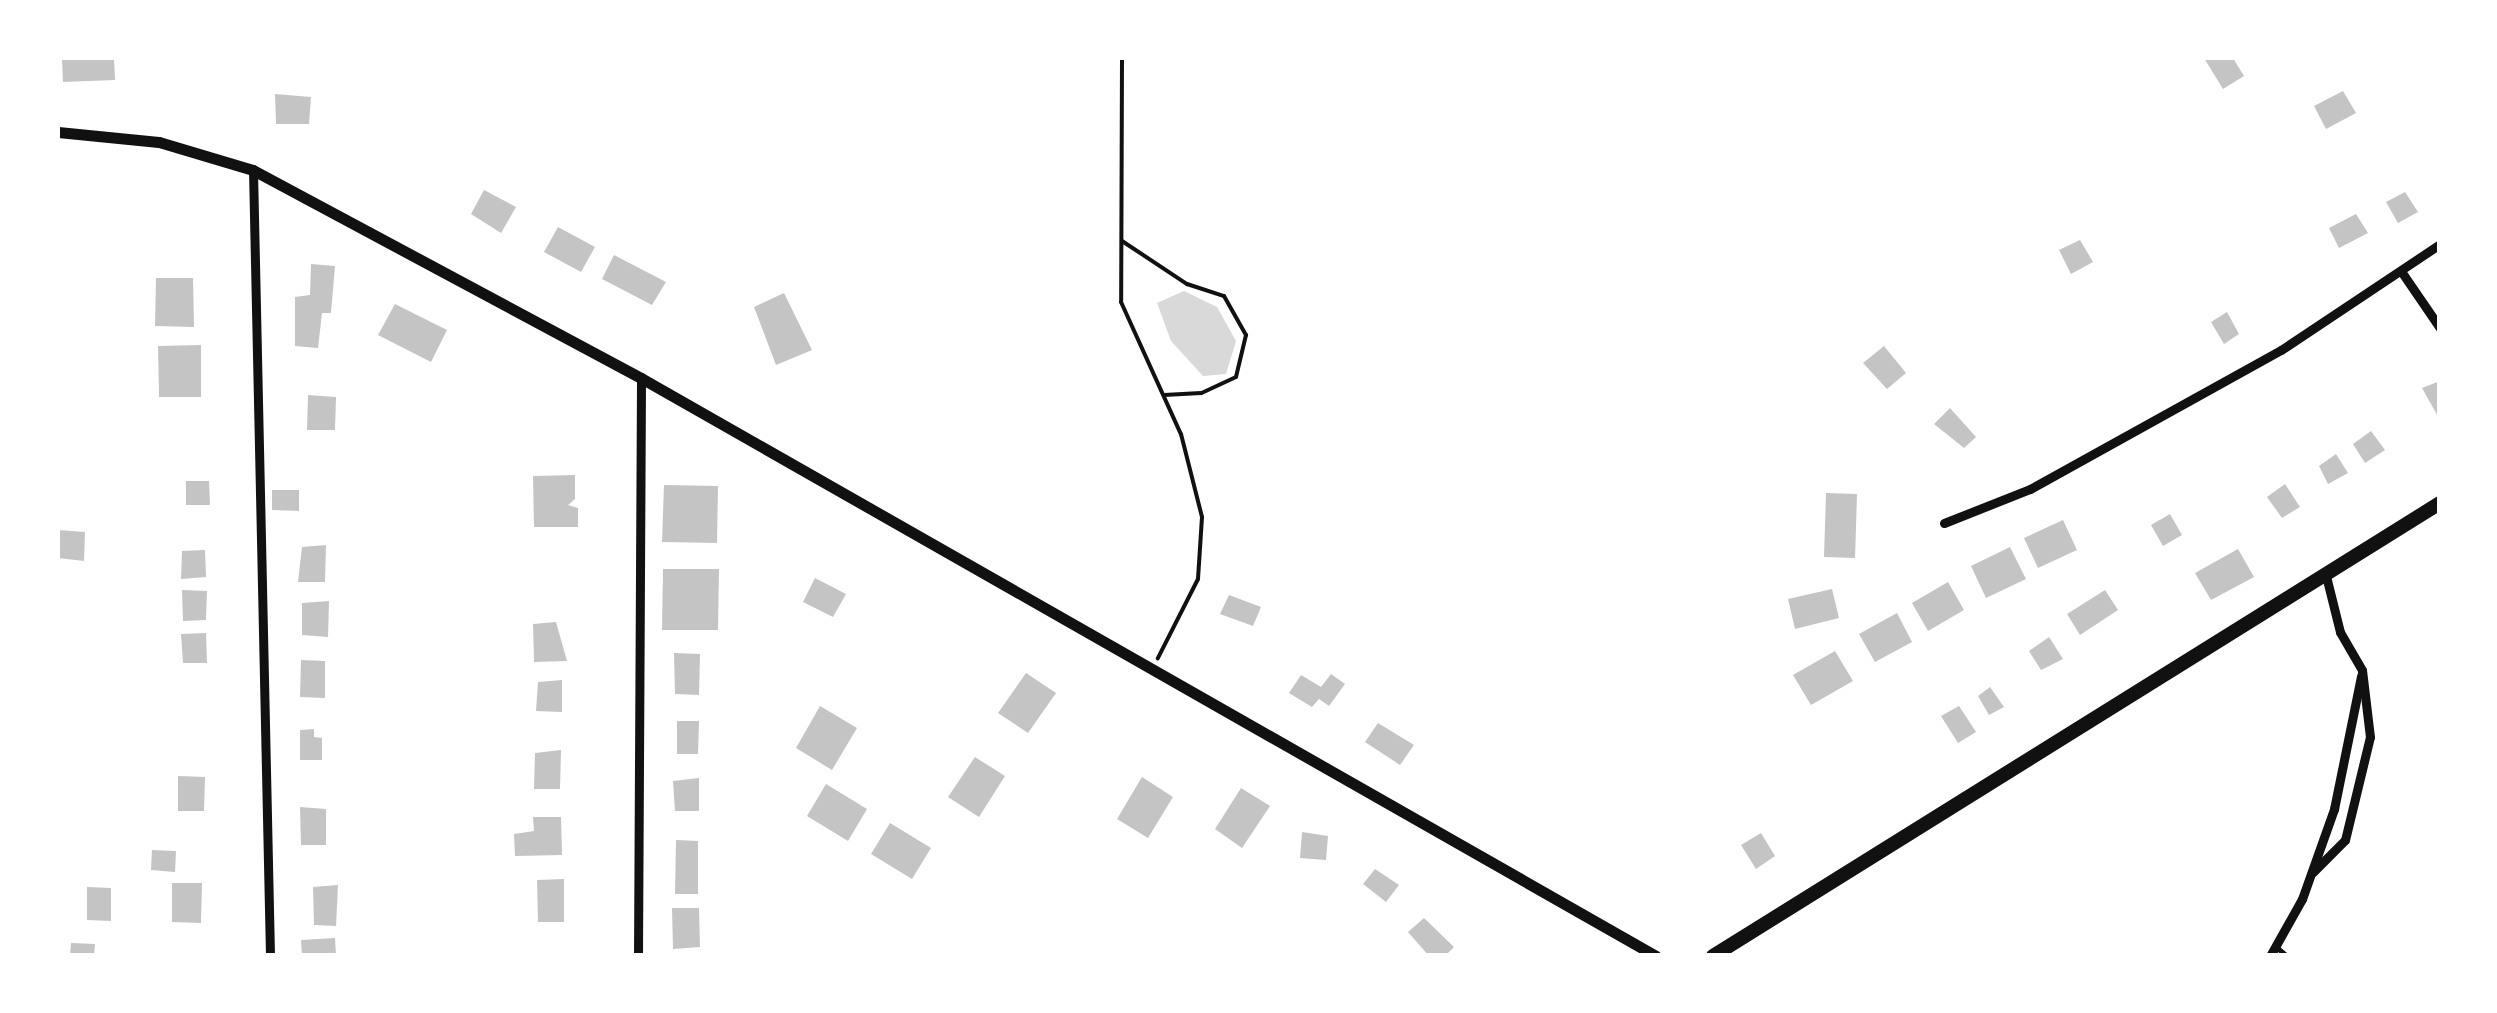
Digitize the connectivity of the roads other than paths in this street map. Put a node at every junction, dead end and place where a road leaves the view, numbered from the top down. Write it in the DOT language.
graph roads {
  1 [pos="58,132"];
  2 [pos="253,170"];
  3 [pos="2440,244"];
  4 [pos="2403,274"];
  5 [pos="2440,328"];
  6 [pos="641,378"];
  7 [pos="2440,503"];
  8 [pos="1944,522"];
  9 [pos="2326,576"];
  10 [pos="2362,670"];
  11 [pos="2313,872"];
  12 [pos="2272,951"];
  13 [pos="270,956"];
  14 [pos="638,956"];
  15 [pos="1656,956"];
  16 [pos="1713,956"];
  17 [pos="2287,956"];
  1 -- 2 [label="street"];
  2 -- 6 [label="street"];
  2 -- 13 [label="street"];
  3 -- 4 [label="street"];
  4 -- 5 [label="street"];
  4 -- 8 [label="street"];
  6 -- 14 [label="street"];
  6 -- 15 [label="street"];
  7 -- 9 [label="main road"];
  9 -- 10 [label="street"];
  9 -- 16 [label="main road"];
  10 -- 11 [label="street"];
  10 -- 11 [label="street"];
  11 -- 12 [label="street"];
  12 -- 17 [label="lane"];
}
